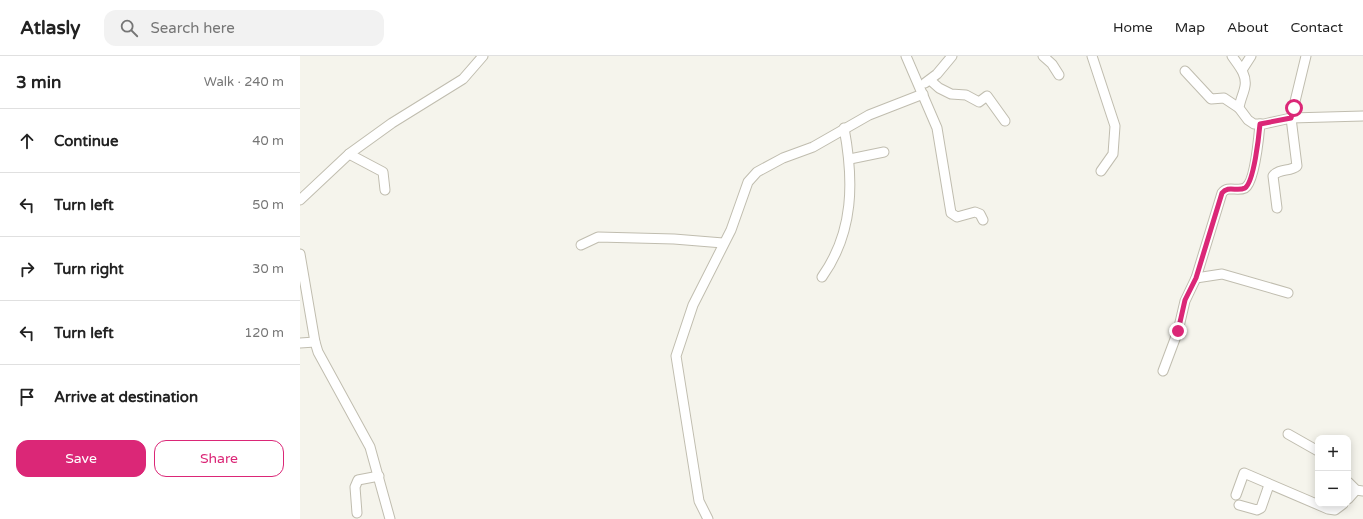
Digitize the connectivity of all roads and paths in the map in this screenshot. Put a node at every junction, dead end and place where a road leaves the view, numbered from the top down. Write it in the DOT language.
graph roads {
  1 [pos="483,56"];
  2 [pos="906,56"];
  3 [pos="952,56"];
  4 [pos="1043,56"];
  5 [pos="1092,56"];
  6 [pos="1232,56"];
  7 [pos="1251,56"];
  8 [pos="1306,56"];
  9 [pos="1242,70"];
  10 [pos="1185,71"];
  11 [pos="1059,75"];
  12 [pos="930,80"];
  13 [pos="921,90"];
  14 [pos="1240,108"];
  15 [pos="1363,116"];
  16 [pos="1291,118"];
  17 [pos="1005,121"];
  18 [pos="1260,124"];
  19 [pos="844,128"];
  20 [pos="884,152"];
  21 [pos="349,154"];
  22 [pos="850,159"];
  23 [pos="1101,171"];
  24 [pos="385,190"];
  25 [pos="300,200"];
  26 [pos="1277,208"];
  27 [pos="983,220"];
  28 [pos="723,243"];
  29 [pos="581,245"];
  30 [pos="300,254"];
  31 [pos="822,277"];
  32 [pos="1196,278"];
  33 [pos="1288,292"];
  34 [pos="315,342"];
  35 [pos="300,343"];
  36 [pos="1163,370"];
  37 [pos="1288,434"];
  38 [pos="1315,448"];
  39 [pos="379,476"];
  40 [pos="1351,484"];
  41 [pos="1269,485"];
  42 [pos="1360,490"];
  43 [pos="1236,495"];
  44 [pos="1351,497"];
  45 [pos="1239,504"];
  46 [pos="1339,507"];
  47 [pos="357,513"];
  48 [pos="1329,514"];
  49 [pos="390,519"];
  50 [pos="708,519"];
  1 -- 21 [label="street"];
  2 -- 13 [label="street"];
  3 -- 12 [label="street"];
  4 -- 11 [label="street"];
  5 -- 23 [label="street"];
  6 -- 9 [label="street"];
  7 -- 9 [label="street"];
  8 -- 16 [label="street"];
  9 -- 14 [label="street"];
  10 -- 14 [label="street"];
  12 -- 13 [label="street"];
  12 -- 17 [label="street"];
  13 -- 19 [label="street"];
  13 -- 27 [label="street"];
  14 -- 18 [label="street"];
  15 -- 16 [label="street"];
  16 -- 18 [label="street"];
  16 -- 26 [label="street"];
  18 -- 32 [label="street"];
  19 -- 22 [label="street"];
  19 -- 28 [label="street"];
  20 -- 22 [label="street"];
  21 -- 24 [label="street"];
  21 -- 25 [label="street"];
  22 -- 31 [label="street"];
  28 -- 29 [label="street"];
  28 -- 50 [label="street"];
  30 -- 34 [label="street"];
  32 -- 33 [label="street"];
  32 -- 36 [label="street"];
  34 -- 35 [label="street"];
  34 -- 39 [label="street"];
  37 -- 38 [label="street"];
  39 -- 47 [label="street"];
  39 -- 49 [label="street"];
  40 -- 42 [label="street"];
  41 -- 43 [label="street"];
  41 -- 45 [label="street"];
  41 -- 48 [label="street"];
  42 -- 44 [label="street"];
  46 -- 48 [label="street"];
}
